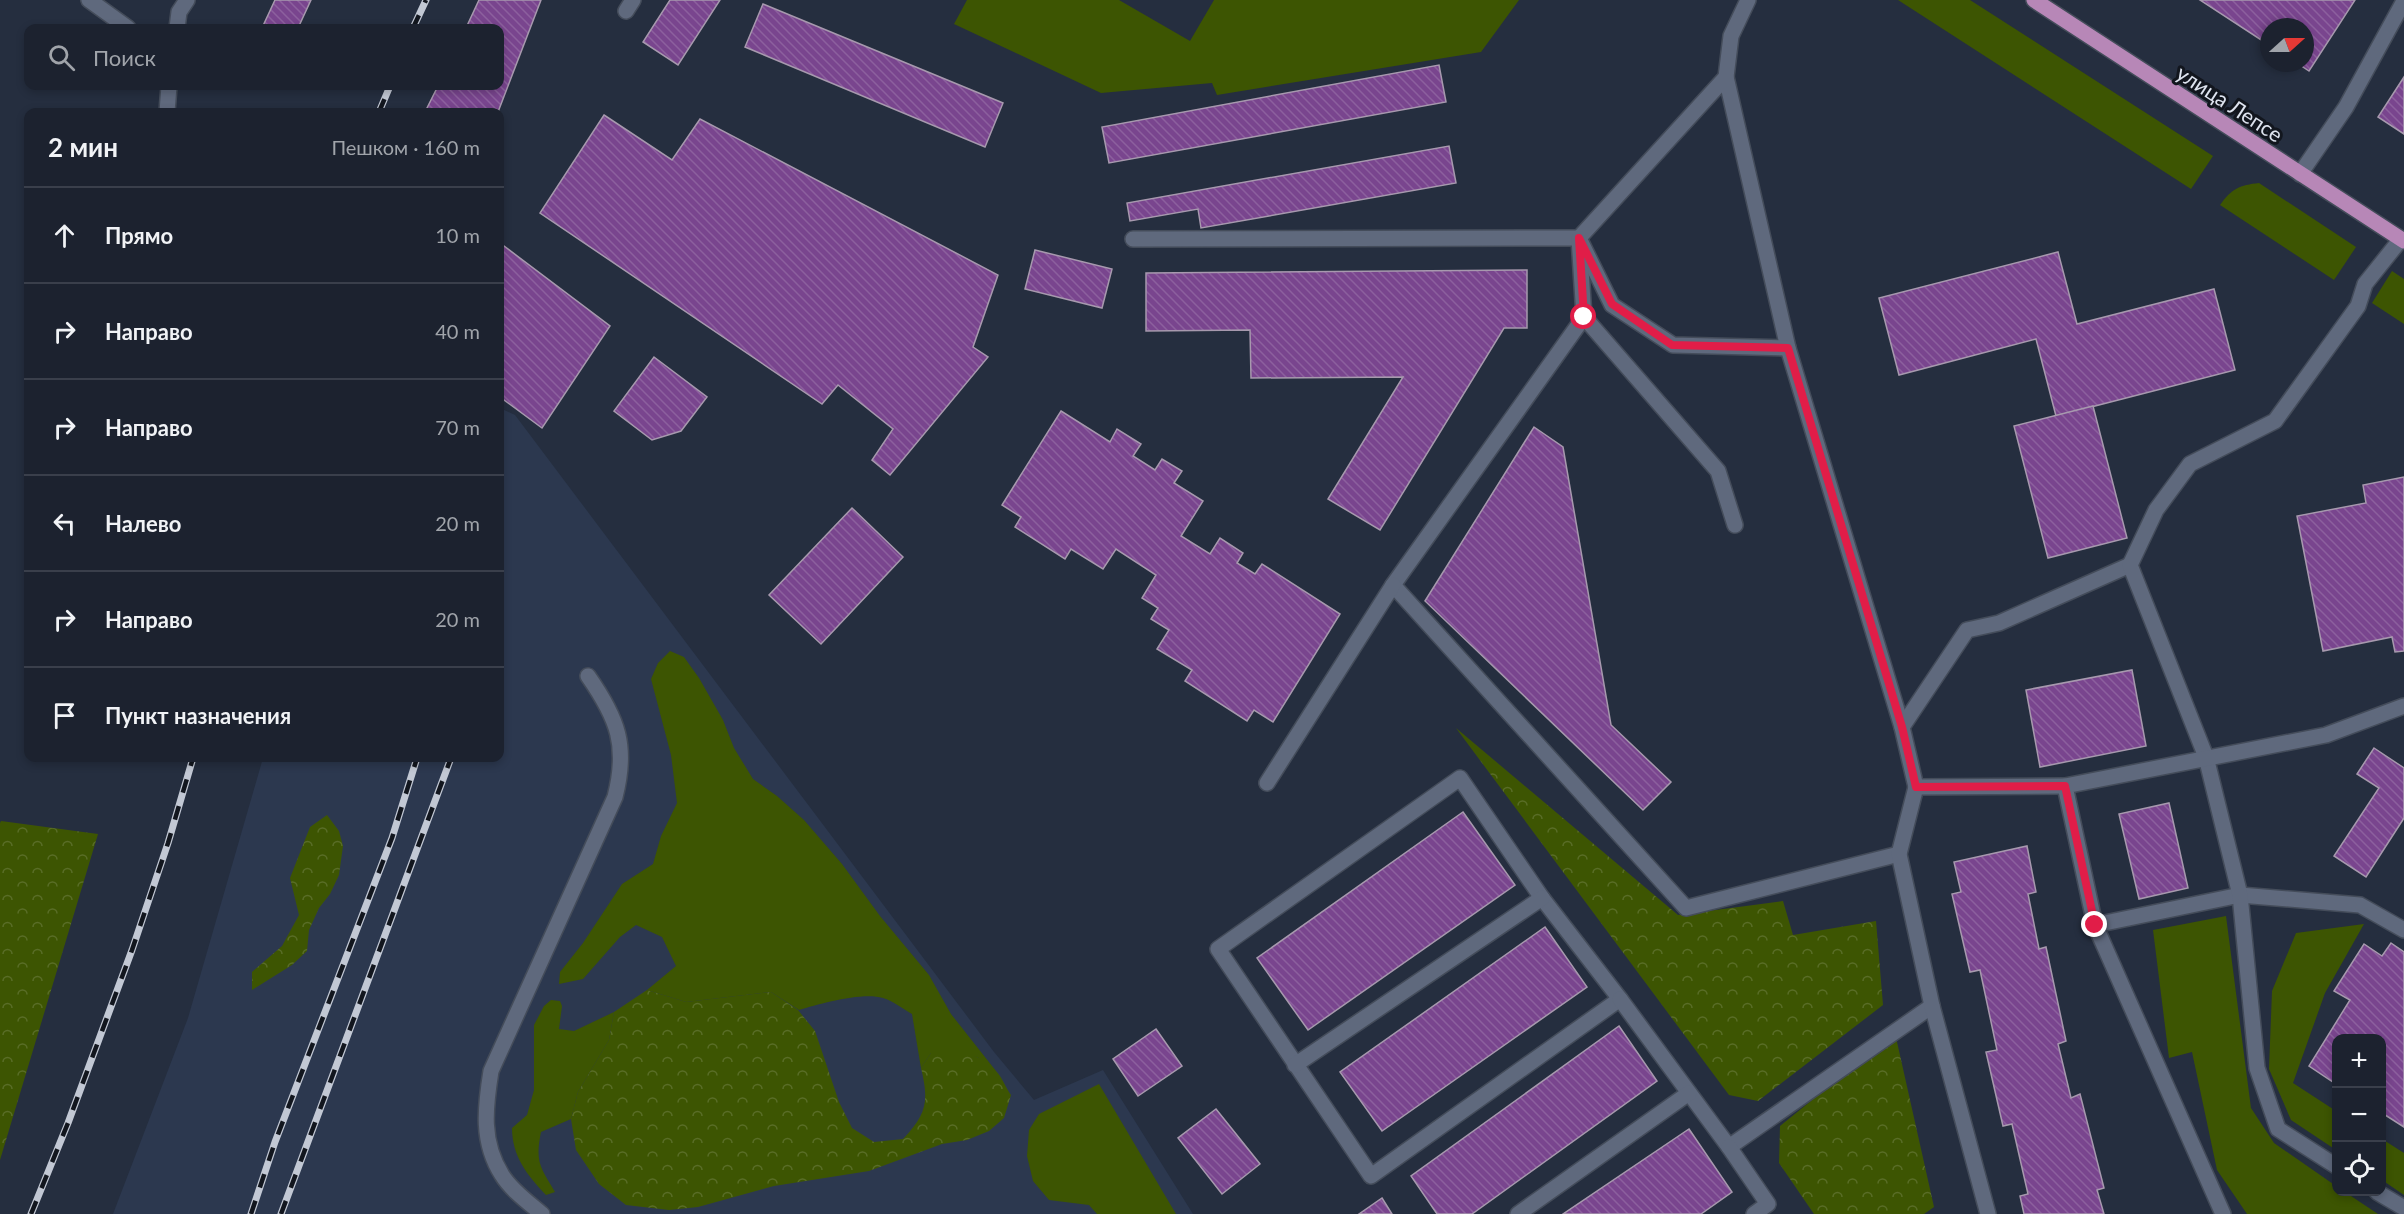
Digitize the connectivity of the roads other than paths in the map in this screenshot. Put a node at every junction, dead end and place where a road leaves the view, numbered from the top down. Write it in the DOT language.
graph roads {
  1 [pos="89,0"];
  2 [pos="187,0"];
  3 [pos="1748,0"];
  4 [pos="2034,0"];
  5 [pos="2404,1"];
  6 [pos="122,24"];
  7 [pos="178,24"];
  8 [pos="1726,77"];
  9 [pos="170,90"];
  10 [pos="167,108"];
  11 [pos="2300,174"];
  12 [pos="1579,238"];
  13 [pos="1133,239"];
  14 [pos="2402,240"];
  15 [pos="1584,317"];
  16 [pos="1788,348"];
  17 [pos="1735,525"];
  18 [pos="2130,566"];
  19 [pos="1393,585"];
  20 [pos="588,676"];
  21 [pos="2404,706"];
  22 [pos="1902,727"];
  23 [pos="2206,757"];
  24 [pos="1267,783"];
  25 [pos="2065,786"];
  26 [pos="1916,787"];
  27 [pos="1899,854"];
  28 [pos="2240,895"];
  29 [pos="1542,898"];
  30 [pos="2095,925"];
  31 [pos="2404,930"];
  32 [pos="1620,999"];
  33 [pos="1932,1006"];
  34 [pos="1295,1065"];
  35 [pos="1689,1093"];
  36 [pos="1729,1147"];
  37 [pos="2332,1163"];
  38 [pos="2386,1196"];
  39 [pos="2404,1208"];
  40 [pos="542,1214"];
  41 [pos="1518,1214"];
  42 [pos="1754,1214"];
  43 [pos="1988,1214"];
  44 [pos="2223,1214"];
  1 -- 6 [label="lane"];
  2 -- 7 [label="lane"];
  3 -- 8 [label="lane"];
  4 -- 11 [label="main road, улица Лепсе"];
  5 -- 11 [label="lane"];
  8 -- 12 [label="lane"];
  8 -- 16 [label="lane"];
  9 -- 10 [label="lane"];
  11 -- 14 [label="main road, улица Лепсе"];
  12 -- 13 [label="lane"];
  12 -- 15 [label="lane"];
  12 -- 16 [label="lane"];
  14 -- 18 [label="lane"];
  15 -- 17 [label="lane"];
  15 -- 19 [label="lane"];
  16 -- 22 [label="lane"];
  18 -- 22 [label="lane"];
  18 -- 23 [label="lane"];
  19 -- 24 [label="lane"];
  19 -- 27 [label="lane"];
  20 -- 40 [label="lane"];
  21 -- 23 [label="lane"];
  22 -- 26 [label="lane"];
  23 -- 25 [label="lane"];
  23 -- 28 [label="lane"];
  25 -- 26 [label="lane"];
  25 -- 30 [label="lane"];
  26 -- 27 [label="lane"];
  27 -- 33 [label="lane"];
  28 -- 30 [label="lane"];
  28 -- 31 [label="lane"];
  28 -- 37 [label="lane"];
  29 -- 32 [label="lane"];
  29 -- 34 [label="lane"];
  29 -- 34 [label="lane"];
  30 -- 44 [label="lane"];
  32 -- 34 [label="lane"];
  32 -- 35 [label="lane"];
  33 -- 36 [label="lane"];
  33 -- 43 [label="lane"];
  35 -- 36 [label="lane"];
  35 -- 41 [label="lane"];
  36 -- 42 [label="lane"];
  38 -- 39 [label="lane"];
}
